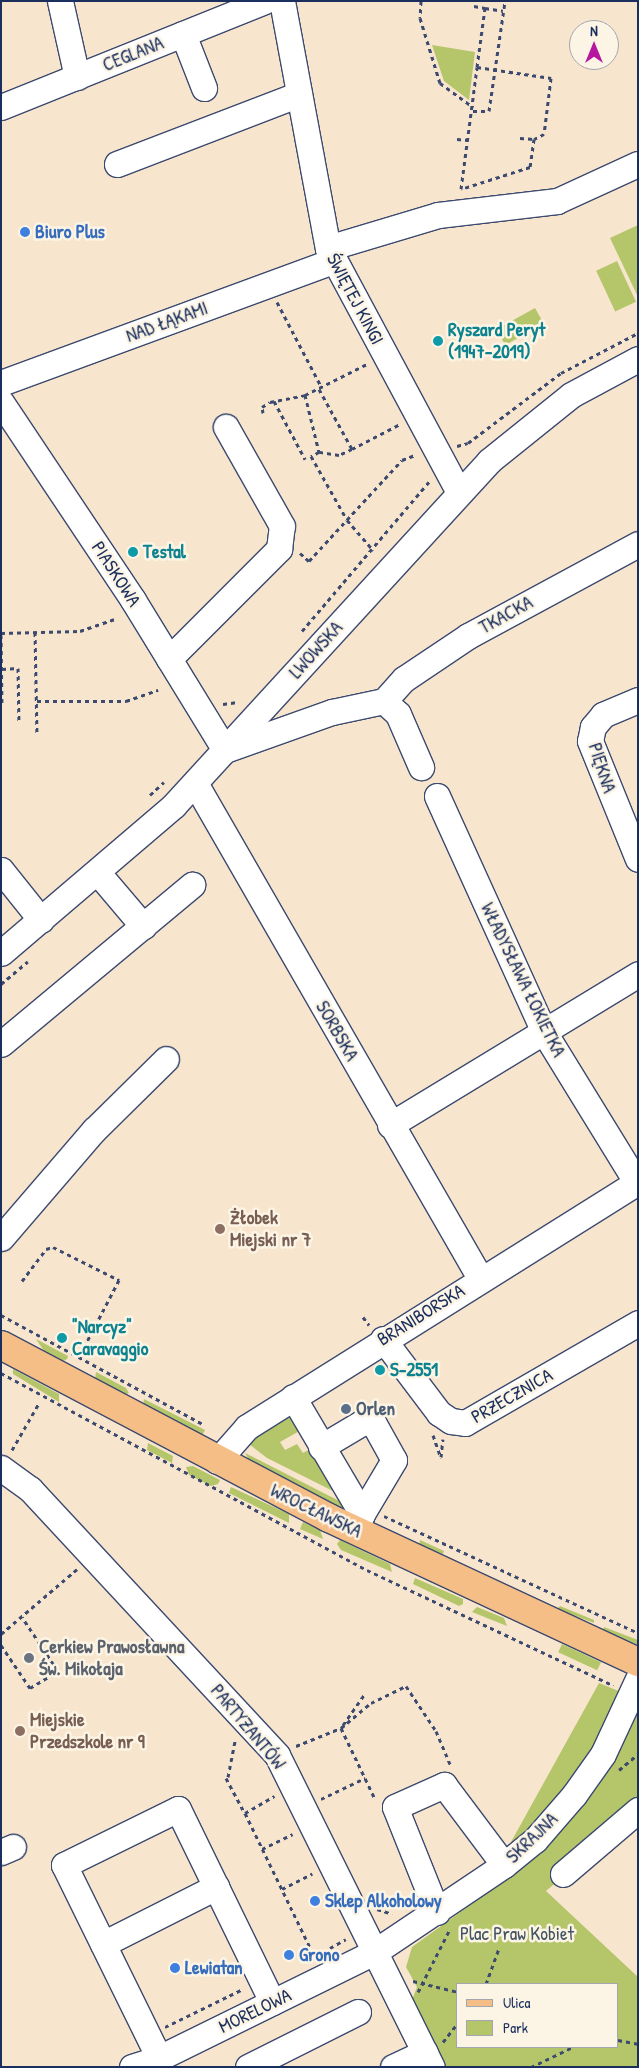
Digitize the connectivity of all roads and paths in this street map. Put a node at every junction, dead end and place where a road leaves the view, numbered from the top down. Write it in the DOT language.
graph roads {
  1 [pos="60,1"];
  2 [pos="265,1"];
  3 [pos="282,1"];
  4 [pos="421,1"];
  5 [pos="505,1"];
  6 [pos="474,6"];
  7 [pos="485,8"];
  8 [pos="503,11"];
  9 [pos="184,34"];
  10 [pos="477,67"];
  11 [pos="495,70"];
  12 [pos="77,77"];
  13 [pos="204,88"];
  14 [pos="299,94"];
  15 [pos="1,107"];
  16 [pos="473,109"];
  17 [pos="520,138"];
  18 [pos="457,139"];
  19 [pos="534,139"];
  20 [pos="468,140"];
  21 [pos="117,164"];
  22 [pos="638,164"];
  23 [pos="330,255"];
  24 [pos="274,296"];
  25 [pos="638,359"];
  26 [pos="368,364"];
  27 [pos="1,383"];
  28 [pos="321,388"];
  29 [pos="304,395"];
  30 [pos="274,401"];
  31 [pos="1,402"];
  32 [pos="263,412"];
  33 [pos="400,424"];
  34 [pos="226,427"];
  35 [pos="352,450"];
  36 [pos="319,452"];
  37 [pos="416,454"];
  38 [pos="311,456"];
  39 [pos="459,492"];
  40 [pos="347,520"];
  41 [pos="280,537"];
  42 [pos="638,544"];
  43 [pos="373,550"];
  44 [pos="114,619"];
  45 [pos="35,632"];
  46 [pos="1,634"];
  47 [pos="170,659"];
  48 [pos="2,669"];
  49 [pos="158,690"];
  50 [pos="638,700"];
  51 [pos="37,701"];
  52 [pos="384,701"];
  53 [pos="2,703"];
  54 [pos="19,723"];
  55 [pos="38,734"];
  56 [pos="225,750"];
  57 [pos="421,767"];
  58 [pos="183,778"];
  59 [pos="437,796"];
  60 [pos="146,799"];
  61 [pos="638,858"];
  62 [pos="1,870"];
  63 [pos="98,873"];
  64 [pos="192,885"];
  65 [pos="41,920"];
  66 [pos="143,926"];
  67 [pos="1,953"];
  68 [pos="638,974"];
  69 [pos="544,1032"];
  70 [pos="1,1044"];
  71 [pos="166,1059"];
  72 [pos="390,1125"];
  73 [pos="637,1182"];
  74 [pos="1,1238"];
  75 [pos="480,1278"];
  76 [pos="22,1281"];
  77 [pos="638,1323"];
  78 [pos="383,1339"];
  79 [pos="1,1345"];
  80 [pos="80,1355"];
  81 [pos="1,1373"];
  82 [pos="293,1397"];
  83 [pos="39,1403"];
  84 [pos="431,1427"];
  85 [pos="444,1432"];
  86 [pos="321,1447"];
  87 [pos="6,1461"];
  88 [pos="217,1461"];
  89 [pos="359,1522"];
  90 [pos="92,1555"];
  91 [pos="22,1617"];
  92 [pos="1,1634"];
  93 [pos="1,1645"];
  94 [pos="638,1662"];
  95 [pos="628,1683"];
  96 [pos="611,1684"];
  97 [pos="610,1690"];
  98 [pos="365,1694"];
  99 [pos="341,1728"];
  100 [pos="235,1745"];
  101 [pos="277,1755"];
  102 [pos="450,1764"];
  103 [pos="442,1768"];
  104 [pos="456,1772"];
  105 [pos="385,1798"];
  106 [pos="281,1802"];
  107 [pos="638,1810"];
  108 [pos="245,1813"];
  109 [pos="293,1825"];
  110 [pos="297,1832"];
  111 [pos="300,1838"];
  112 [pos="262,1849"];
  113 [pos="313,1864"];
  114 [pos="504,1865"];
  115 [pos="317,1872"];
  116 [pos="563,1874"];
  117 [pos="321,1880"];
  118 [pos="216,1887"];
  119 [pos="282,1889"];
  120 [pos="369,1905"];
  121 [pos="437,1912"];
  122 [pos="403,1913"];
  123 [pos="345,1929"];
  124 [pos="349,1937"];
  125 [pos="102,1944"];
  126 [pos="499,1948"];
  127 [pos="376,1951"];
  128 [pos="314,1956"];
  129 [pos="423,1980"];
  130 [pos="486,1983"];
  131 [pos="456,1991"];
  132 [pos="272,2002"];
  133 [pos="358,2012"];
  134 [pos="456,2025"];
  135 [pos="619,2040"];
  136 [pos="638,2044"];
  137 [pos="571,2048"];
  138 [pos="431,2056"];
  139 [pos="158,2058"];
  140 [pos="132,2067"];
  141 [pos="248,2067"];
  142 [pos="393,2067"];
  143 [pos="531,2067"];
  1 -- 12 [label="street"];
  2 -- 9 [label="street, CEGLANA"];
  3 -- 14 [label="street, ŚWIĘTEJ KINGI"];
  4 -- 16 [label="path"];
  5 -- 8 [label="path"];
  6 -- 7 [label="path"];
  7 -- 8 [label="path"];
  7 -- 10 [label="path"];
  8 -- 11 [label="path"];
  9 -- 12 [label="street, CEGLANA"];
  9 -- 13 [label="street"];
  10 -- 11 [label="path"];
  10 -- 16 [label="path"];
  11 -- 16 [label="path"];
  11 -- 19 [label="path"];
  12 -- 15 [label="street, CEGLANA"];
  14 -- 21 [label="street"];
  14 -- 23 [label="street, ŚWIĘTEJ KINGI"];
  16 -- 20 [label="path"];
  17 -- 19 [label="path"];
  18 -- 20 [label="path"];
  19 -- 20 [label="path"];
  22 -- 23 [label="street, NAD ŁĄKAMI"];
  23 -- 27 [label="street, NAD ŁĄKAMI"];
  23 -- 39 [label="street, ŚWIĘTEJ KINGI"];
  24 -- 28 [label="path"];
  25 -- 39 [label="street, LWOWSKA"];
  26 -- 28 [label="path"];
  28 -- 29 [label="path"];
  28 -- 35 [label="path"];
  29 -- 30 [label="path"];
  29 -- 36 [label="path"];
  30 -- 32 [label="path"];
  30 -- 38 [label="path"];
  31 -- 47 [label="street, PIASKOWA"];
  33 -- 35 [label="path"];
  34 -- 41 [label="street"];
  35 -- 36 [label="path"];
  36 -- 38 [label="path"];
  37 -- 40 [label="path"];
  38 -- 40 [label="path"];
  39 -- 56 [label="street, LWOWSKA"];
  40 -- 41 [label="path"];
  40 -- 43 [label="path"];
  41 -- 47 [label="street"];
  42 -- 52 [label="street, TKACKA"];
  44 -- 45 [label="path"];
  45 -- 46 [label="path"];
  45 -- 51 [label="path"];
  46 -- 48 [label="path"];
  47 -- 56 [label="street, PIASKOWA"];
  48 -- 53 [label="path"];
  48 -- 54 [label="path"];
  49 -- 51 [label="path"];
  50 -- 61 [label="street, PIĘKNA"];
  51 -- 55 [label="path"];
  52 -- 56 [label="street"];
  52 -- 57 [label="street"];
  56 -- 58 [label="street, LWOWSKA"];
  58 -- 60 [label="path"];
  58 -- 63 [label="street, LWOWSKA"];
  58 -- 72 [label="street, SORBSKA"];
  59 -- 69 [label="street, WŁADYSŁAWA ŁOKIETKA"];
  62 -- 65 [label="street"];
  63 -- 65 [label="street, LWOWSKA"];
  63 -- 66 [label="street"];
  64 -- 66 [label="street"];
  65 -- 67 [label="street, LWOWSKA"];
  66 -- 70 [label="street"];
  68 -- 69 [label="street"];
  69 -- 72 [label="street"];
  69 -- 73 [label="street, WŁADYSŁAWA ŁOKIETKA"];
  71 -- 74 [label="street"];
  72 -- 75 [label="street, SORBSKA"];
  73 -- 75 [label="street, BRANIBORSKA"];
  75 -- 78 [label="street, BRANIBORSKA"];
  76 -- 80 [label="path"];
  77 -- 78 [label="street, PRZECZNICA"];
  78 -- 82 [label="street, BRANIBORSKA"];
  79 -- 88 [label="main road, WROCŁAWSKA"];
  81 -- 96 [label="path"];
  82 -- 86 [label="street"];
  82 -- 88 [label="street, BRANIBORSKA"];
  83 -- 87 [label="path"];
  84 -- 85 [label="path"];
  86 -- 89 [label="street"];
  86 -- 89 [label="street"];
  87 -- 90 [label="street, PARTYZANTÓW"];
  88 -- 89 [label="main road, WROCŁAWSKA"];
  89 -- 94 [label="main road, WROCŁAWSKA"];
  90 -- 91 [label="path"];
  90 -- 101 [label="street, PARTYZANTÓW"];
  91 -- 92 [label="path"];
  91 -- 93 [label="path"];
  95 -- 96 [label="path"];
  95 -- 114 [label="street, SKRAJNA"];
  96 -- 97 [label="path"];
  98 -- 99 [label="path"];
  99 -- 101 [label="path"];
  99 -- 102 [label="path"];
  99 -- 105 [label="path"];
  100 -- 108 [label="path"];
  101 -- 127 [label="street, PARTYZANTÓW"];
  102 -- 103 [label="path"];
  102 -- 104 [label="path"];
  106 -- 108 [label="path"];
  107 -- 116 [label="street"];
  108 -- 112 [label="path"];
  109 -- 110 [label="path"];
  110 -- 111 [label="path"];
  110 -- 112 [label="path"];
  112 -- 119 [label="path"];
  113 -- 115 [label="path"];
  114 -- 121 [label="street, SKRAJNA"];
  114 -- 121 [label="street"];
  115 -- 117 [label="path"];
  115 -- 119 [label="path"];
  118 -- 125 [label="street"];
  118 -- 125 [label="street"];
  118 -- 132 [label="street"];
  119 -- 128 [label="path"];
  120 -- 122 [label="path"];
  121 -- 127 [label="street, SKRAJNA"];
  123 -- 124 [label="path"];
  125 -- 139 [label="street"];
  126 -- 130 [label="path"];
  127 -- 132 [label="street, MORELOWA"];
  127 -- 138 [label="street, PARTYZANTÓW"];
  129 -- 131 [label="path"];
  132 -- 139 [label="street, MORELOWA"];
  133 -- 141 [label="street"];
  134 -- 138 [label="path"];
  135 -- 136 [label="path"];
  137 -- 143 [label="path"];
  138 -- 142 [label="street"];
  139 -- 140 [label="street, MORELOWA"];
}
